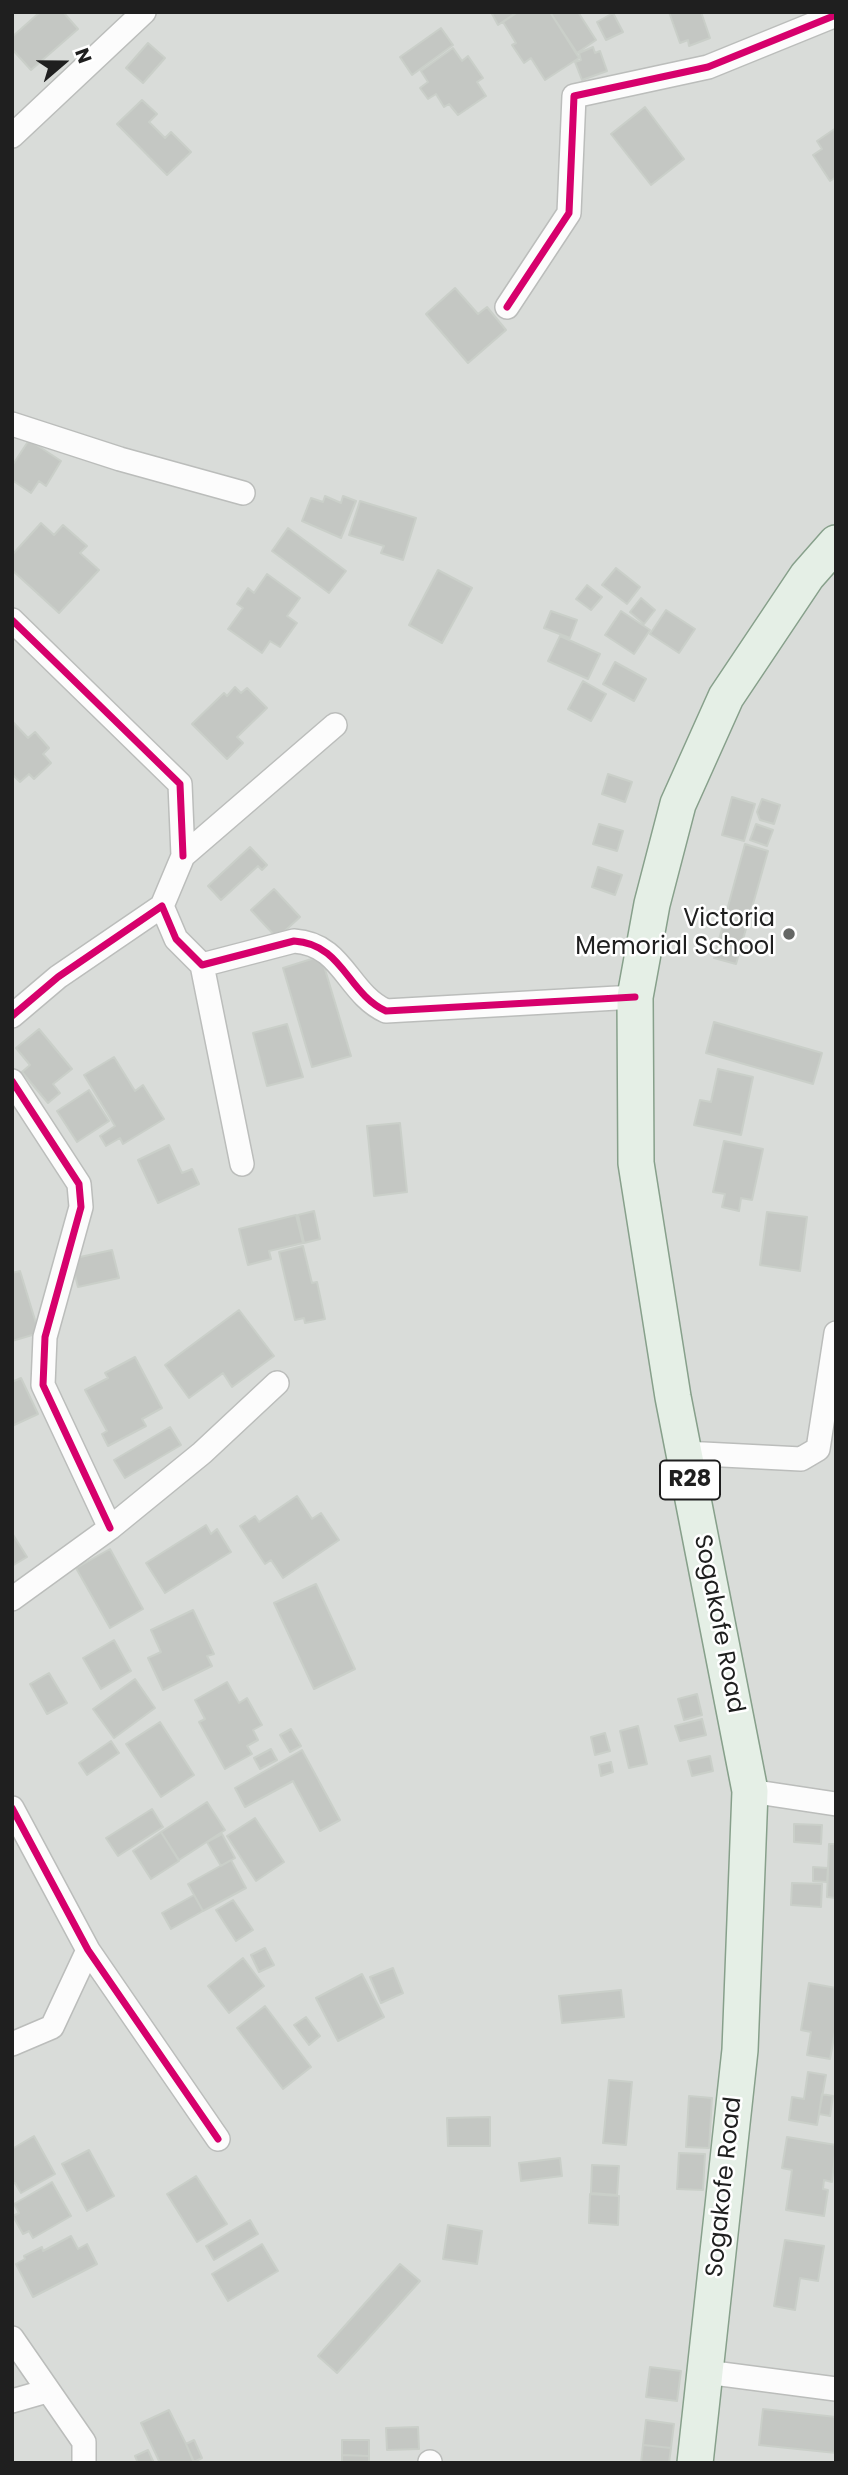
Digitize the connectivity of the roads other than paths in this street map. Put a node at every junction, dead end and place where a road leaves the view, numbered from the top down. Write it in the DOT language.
graph roads {
  1 [pos="144,12"];
  2 [pos="836,15"];
  3 [pos="12,136"];
  4 [pos="507,307"];
  5 [pos="12,424"];
  6 [pos="243,493"];
  7 [pos="836,543"];
  8 [pos="12,620"];
  9 [pos="335,725"];
  10 [pos="183,856"];
  11 [pos="162,906"];
  12 [pos="202,965"];
  13 [pos="635,997"];
  14 [pos="12,1016"];
  15 [pos="12,1081"];
  16 [pos="242,1164"];
  17 [pos="836,1333"];
  18 [pos="276,1384"];
  19 [pos="684,1453"];
  20 [pos="110,1528"];
  21 [pos="12,1599"];
  22 [pos="750,1791"];
  23 [pos="836,1804"];
  24 [pos="12,1808"];
  25 [pos="88,1950"];
  26 [pos="12,2044"];
  27 [pos="218,2139"];
  28 [pos="12,2338"];
  29 [pos="706,2372"];
  30 [pos="836,2389"];
  31 [pos="47,2391"];
  32 [pos="12,2400"];
  33 [pos="84,2463"];
  34 [pos="695,2463"];
  1 -- 3 [label="street"];
  2 -- 4 [label="street"];
  5 -- 6 [label="street"];
  7 -- 13 [label="main road, Sogakofe Road / R28"];
  8 -- 10 [label="street"];
  9 -- 10 [label="street"];
  10 -- 11 [label="street"];
  11 -- 12 [label="street"];
  11 -- 14 [label="street"];
  12 -- 13 [label="street"];
  12 -- 16 [label="street"];
  13 -- 19 [label="main road, Sogakofe Road / R28"];
  15 -- 20 [label="street"];
  17 -- 19 [label="street"];
  18 -- 20 [label="street"];
  19 -- 22 [label="main road, Sogakofe Road / R28"];
  20 -- 21 [label="street"];
  22 -- 23 [label="street"];
  22 -- 29 [label="main road, Sogakofe Road / R28"];
  24 -- 25 [label="street"];
  25 -- 26 [label="street"];
  25 -- 27 [label="street"];
  28 -- 31 [label="street"];
  29 -- 30 [label="street"];
  29 -- 34 [label="main road, Sogakofe Road / R28"];
  31 -- 32 [label="street"];
  31 -- 33 [label="street"];
}
